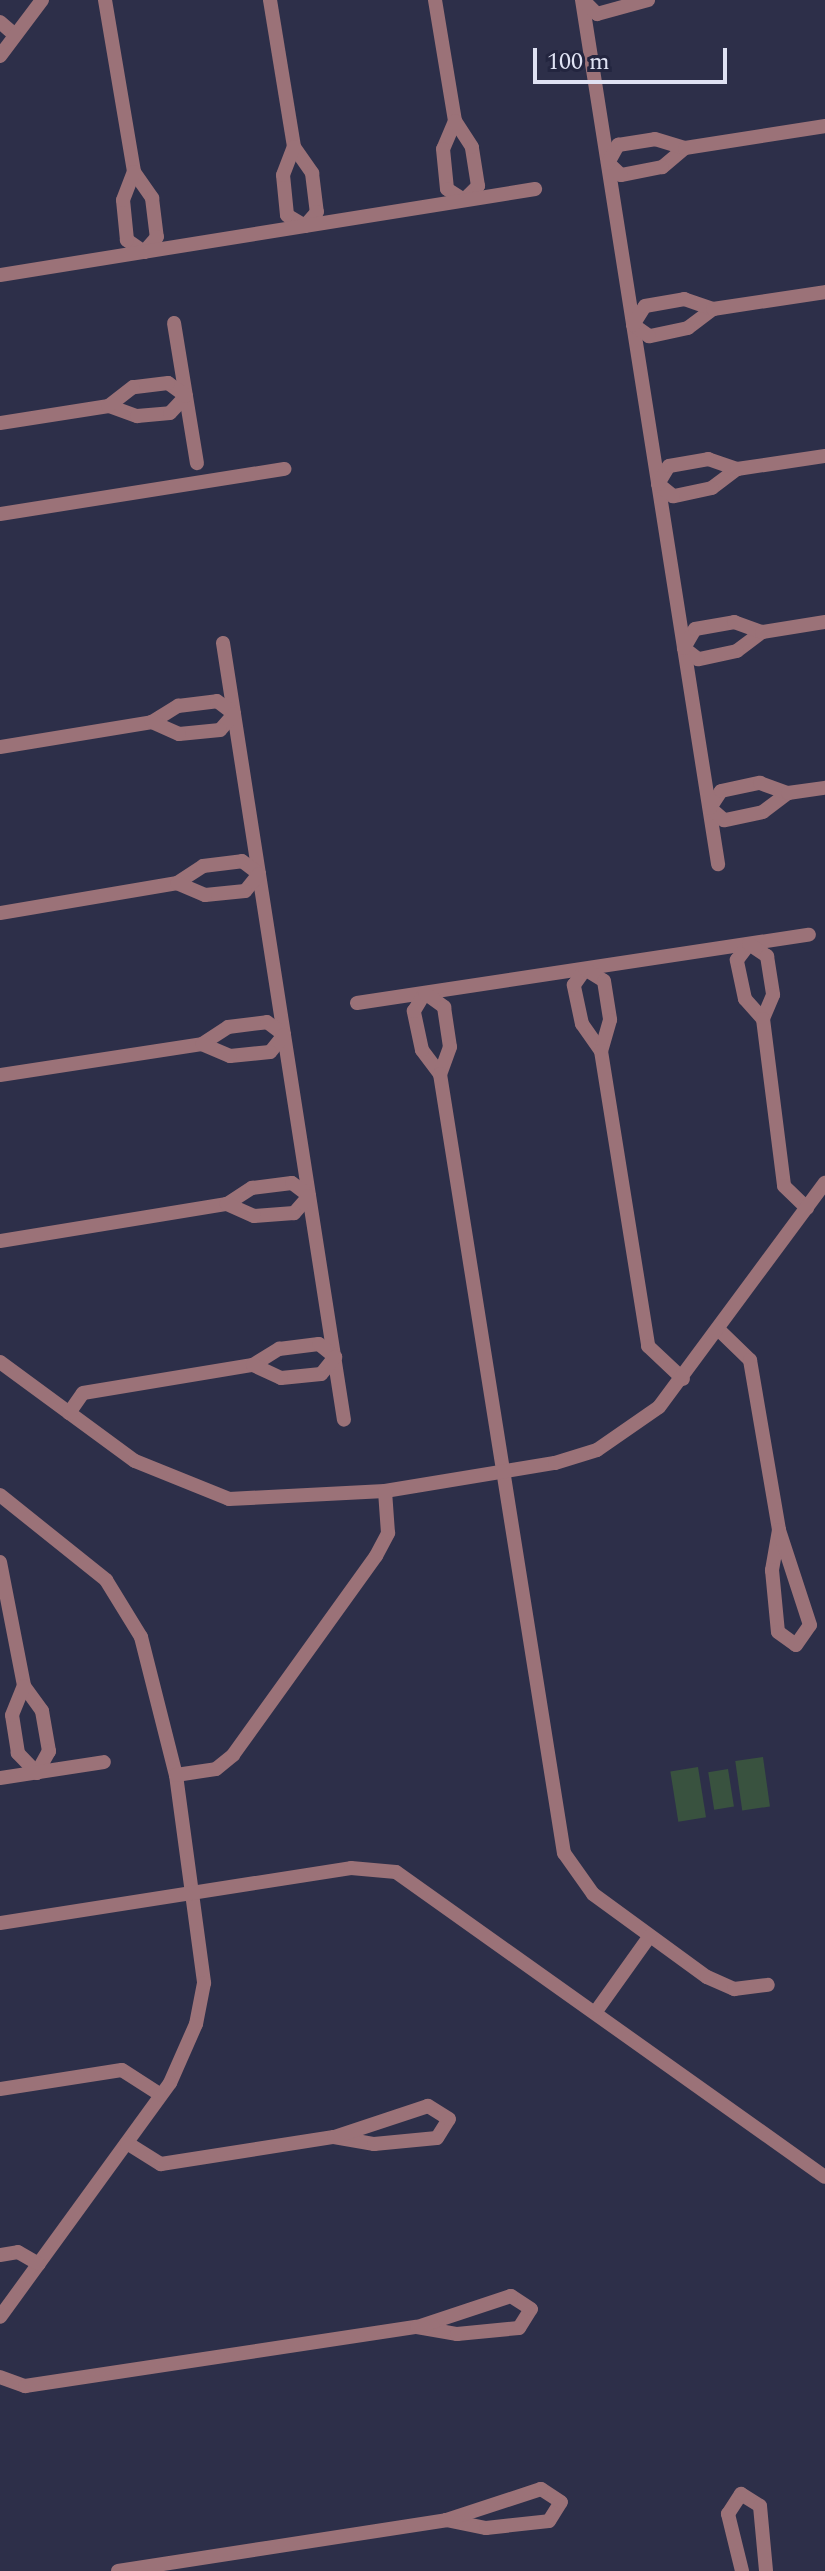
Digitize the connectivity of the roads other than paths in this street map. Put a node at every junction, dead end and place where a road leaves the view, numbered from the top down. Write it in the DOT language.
graph roads {
  1 [pos="42,0"];
  2 [pos="105,0"];
  3 [pos="270,0"];
  4 [pos="435,0"];
  5 [pos="648,0"];
  6 [pos="582,1"];
  7 [pos="0,22"];
  8 [pos="15,35"];
  9 [pos="0,56"];
  10 [pos="455,121"];
  11 [pos="825,126"];
  12 [pos="294,147"];
  13 [pos="685,148"];
  14 [pos="608,163"];
  15 [pos="134,172"];
  16 [pos="535,189"];
  17 [pos="464,200"];
  18 [pos="305,226"];
  19 [pos="144,252"];
  20 [pos="0,275"];
  21 [pos="825,292"];
  22 [pos="713,309"];
  23 [pos="174,323"];
  24 [pos="633,325"];
  25 [pos="186,396"];
  26 [pos="109,406"];
  27 [pos="0,423"];
  28 [pos="825,456"];
  29 [pos="197,463"];
  30 [pos="284,469"];
  31 [pos="737,469"];
  32 [pos="658,484"];
  33 [pos="0,514"];
  34 [pos="825,622"];
  35 [pos="762,632"];
  36 [pos="223,643"];
  37 [pos="684,648"];
  38 [pos="234,714"];
  39 [pos="152,722"];
  40 [pos="0,747"];
  41 [pos="825,788"];
  42 [pos="788,793"];
  43 [pos="710,808"];
  44 [pos="718,864"];
  45 [pos="259,874"];
  46 [pos="177,883"];
  47 [pos="0,913"];
  48 [pos="809,935"];
  49 [pos="749,944"];
  50 [pos="585,969"];
  51 [pos="425,993"];
  52 [pos="357,1003"];
  53 [pos="763,1019"];
  54 [pos="284,1035"];
  55 [pos="202,1044"];
  56 [pos="601,1051"];
  57 [pos="440,1074"];
  58 [pos="0,1075"];
  59 [pos="825,1183"];
  60 [pos="309,1196"];
  61 [pos="227,1204"];
  62 [pos="807,1208"];
  63 [pos="0,1241"];
  64 [pos="720,1331"];
  65 [pos="335,1357"];
  66 [pos="0,1362"];
  67 [pos="253,1365"];
  68 [pos="683,1379"];
  69 [pos="69,1413"];
  70 [pos="344,1420"];
  71 [pos="502,1472"];
  72 [pos="385,1491"];
  73 [pos="5,1499"];
  74 [pos="0,1517"];
  75 [pos="779,1530"];
  76 [pos="0,1562"];
  77 [pos="24,1686"];
  78 [pos="104,1762"];
  79 [pos="37,1773"];
  80 [pos="176,1775"];
  81 [pos="0,1778"];
  82 [pos="193,1893"];
  83 [pos="0,1923"];
  84 [pos="649,1937"];
  85 [pos="768,1985"];
  86 [pos="597,2010"];
  87 [pos="0,2089"];
  88 [pos="161,2095"];
  89 [pos="334,2137"];
  90 [pos="127,2143"];
  91 [pos="825,2177"];
  92 [pos="0,2255"];
  93 [pos="39,2264"];
  94 [pos="0,2317"];
  95 [pos="417,2327"];
  96 [pos="0,2377"];
  97 [pos="446,2520"];
  98 [pos="118,2571"];
  99 [pos="742,2571"];
  100 [pos="766,2571"];
  1 -- 8 [label="street"];
  2 -- 15 [label="street"];
  3 -- 12 [label="street"];
  4 -- 10 [label="street"];
  5 -- 6 [label="street"];
  6 -- 14 [label="street"];
  7 -- 8 [label="street"];
  8 -- 9 [label="street"];
  10 -- 17 [label="street"];
  10 -- 17 [label="street"];
  11 -- 13 [label="street"];
  12 -- 18 [label="street"];
  12 -- 18 [label="street"];
  13 -- 14 [label="street"];
  13 -- 14 [label="street"];
  14 -- 24 [label="street"];
  15 -- 19 [label="street"];
  15 -- 19 [label="street"];
  16 -- 17 [label="street"];
  17 -- 18 [label="street"];
  18 -- 19 [label="street"];
  19 -- 20 [label="street"];
  21 -- 22 [label="street"];
  22 -- 24 [label="street"];
  22 -- 24 [label="street"];
  23 -- 25 [label="street"];
  24 -- 32 [label="street"];
  25 -- 26 [label="street"];
  25 -- 26 [label="street"];
  25 -- 29 [label="street"];
  26 -- 27 [label="street"];
  28 -- 31 [label="street"];
  30 -- 33 [label="street"];
  31 -- 32 [label="street"];
  31 -- 32 [label="street"];
  32 -- 37 [label="street"];
  34 -- 35 [label="street"];
  35 -- 37 [label="street"];
  35 -- 37 [label="street"];
  36 -- 38 [label="street"];
  37 -- 43 [label="street"];
  38 -- 39 [label="street"];
  38 -- 39 [label="street"];
  38 -- 45 [label="street"];
  39 -- 40 [label="street"];
  41 -- 42 [label="street"];
  42 -- 43 [label="street"];
  42 -- 43 [label="street"];
  43 -- 44 [label="street"];
  45 -- 46 [label="street"];
  45 -- 46 [label="street"];
  45 -- 54 [label="street"];
  46 -- 47 [label="street"];
  48 -- 49 [label="street"];
  49 -- 50 [label="street"];
  49 -- 53 [label="street"];
  49 -- 53 [label="street"];
  50 -- 51 [label="street"];
  50 -- 56 [label="street"];
  50 -- 56 [label="street"];
  51 -- 52 [label="street"];
  51 -- 57 [label="street"];
  51 -- 57 [label="street"];
  53 -- 62 [label="street"];
  54 -- 55 [label="street"];
  54 -- 55 [label="street"];
  54 -- 60 [label="street"];
  55 -- 58 [label="street"];
  56 -- 68 [label="street"];
  57 -- 71 [label="street"];
  59 -- 62 [label="street"];
  60 -- 61 [label="street"];
  60 -- 61 [label="street"];
  60 -- 65 [label="street"];
  61 -- 63 [label="street"];
  62 -- 64 [label="street"];
  64 -- 68 [label="street"];
  64 -- 75 [label="street"];
  65 -- 67 [label="street"];
  65 -- 67 [label="street"];
  65 -- 70 [label="street"];
  66 -- 69 [label="street"];
  67 -- 69 [label="street"];
  68 -- 71 [label="street"];
  69 -- 72 [label="street"];
  71 -- 72 [label="street"];
  71 -- 84 [label="street"];
  72 -- 80 [label="street"];
  73 -- 74 [label="street"];
  73 -- 80 [label="street"];
  75 -- 75 [label="street"];
  76 -- 77 [label="street"];
  77 -- 79 [label="street"];
  77 -- 79 [label="street"];
  78 -- 79 [label="street"];
  79 -- 81 [label="street"];
  80 -- 82 [label="street"];
  82 -- 83 [label="street"];
  82 -- 86 [label="street"];
  82 -- 88 [label="street"];
  84 -- 85 [label="street"];
  84 -- 86 [label="street"];
  86 -- 91 [label="street"];
  87 -- 88 [label="street"];
  88 -- 90 [label="street"];
  89 -- 89 [label="street"];
  89 -- 90 [label="street"];
  90 -- 93 [label="street"];
  92 -- 93 [label="street"];
  93 -- 94 [label="street"];
  95 -- 95 [label="street"];
  95 -- 96 [label="street"];
  97 -- 97 [label="street"];
  97 -- 98 [label="street"];
  99 -- 100 [label="street"];
}
